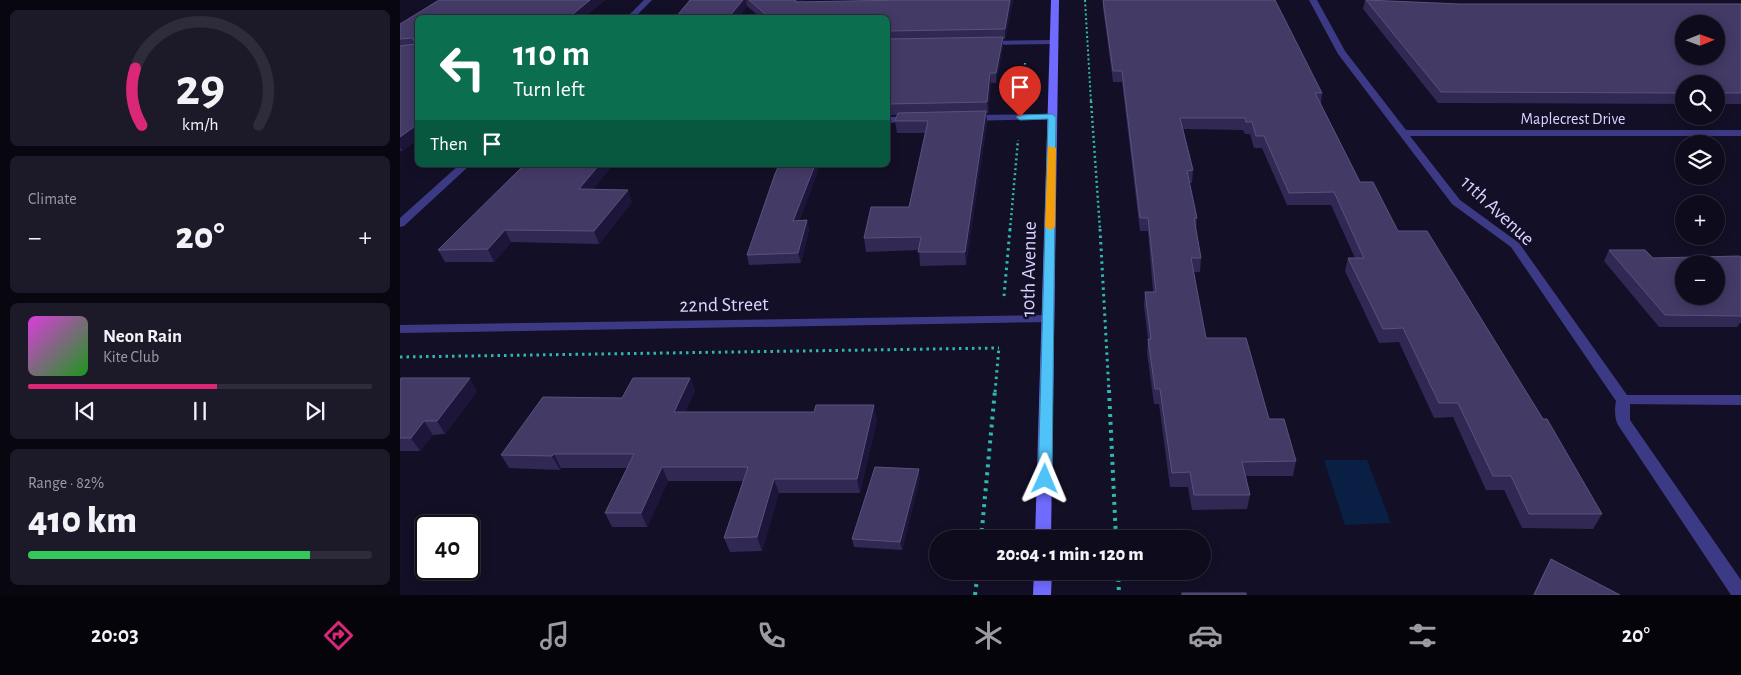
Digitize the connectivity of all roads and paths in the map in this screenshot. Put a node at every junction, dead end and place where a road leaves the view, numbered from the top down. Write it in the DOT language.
graph roads {
  1 [pos="648,0"];
  2 [pos="1054,0"];
  3 [pos="1085,0"];
  4 [pos="1313,0"];
  5 [pos="632,15"];
  6 [pos="1052,42"];
  7 [pos="1027,43"];
  8 [pos="980,44"];
  9 [pos="1020,117"];
  10 [pos="1052,117"];
  11 [pos="964,118"];
  12 [pos="926,119"];
  13 [pos="890,120"];
  14 [pos="1405,133"];
  15 [pos="1741,133"];
  16 [pos="463,167"];
  17 [pos="400,224"];
  18 [pos="1004,299"];
  19 [pos="1048,319"];
  20 [pos="400,329"];
  21 [pos="400,357"];
  22 [pos="1624,400"];
  23 [pos="1741,400"];
  24 [pos="982,530"];
  25 [pos="1043,530"];
  26 [pos="1116,530"];
  27 [pos="977,580"];
  28 [pos="1042,580"];
  29 [pos="1118,580"];
  30 [pos="1737,589"];
  31 [pos="975,595"];
  32 [pos="1042,595"];
  33 [pos="1119,595"];
  1 -- 5 [label="street"];
  2 -- 6 [label="street, 10th Avenue"];
  3 -- 26 [label="path"];
  4 -- 14 [label="street, 11th Avenue"];
  6 -- 7 [label="street"];
  6 -- 10 [label="street, 10th Avenue"];
  7 -- 8 [label="street"];
  7 -- 9 [label="path"];
  9 -- 10 [label="street"];
  9 -- 11 [label="street"];
  9 -- 18 [label="path"];
  10 -- 19 [label="street, 10th Avenue"];
  12 -- 13 [label="street"];
  14 -- 15 [label="street, Maplecrest Drive"];
  14 -- 22 [label="street, 11th Avenue"];
  16 -- 17 [label="street"];
  19 -- 20 [label="street, 22nd Street"];
  19 -- 25 [label="street, 10th Avenue"];
  21 -- 24 [label="path"];
  22 -- 23 [label="street"];
  22 -- 30 [label="street"];
  27 -- 31 [label="path"];
  28 -- 32 [label="street"];
  29 -- 33 [label="path"];
}
